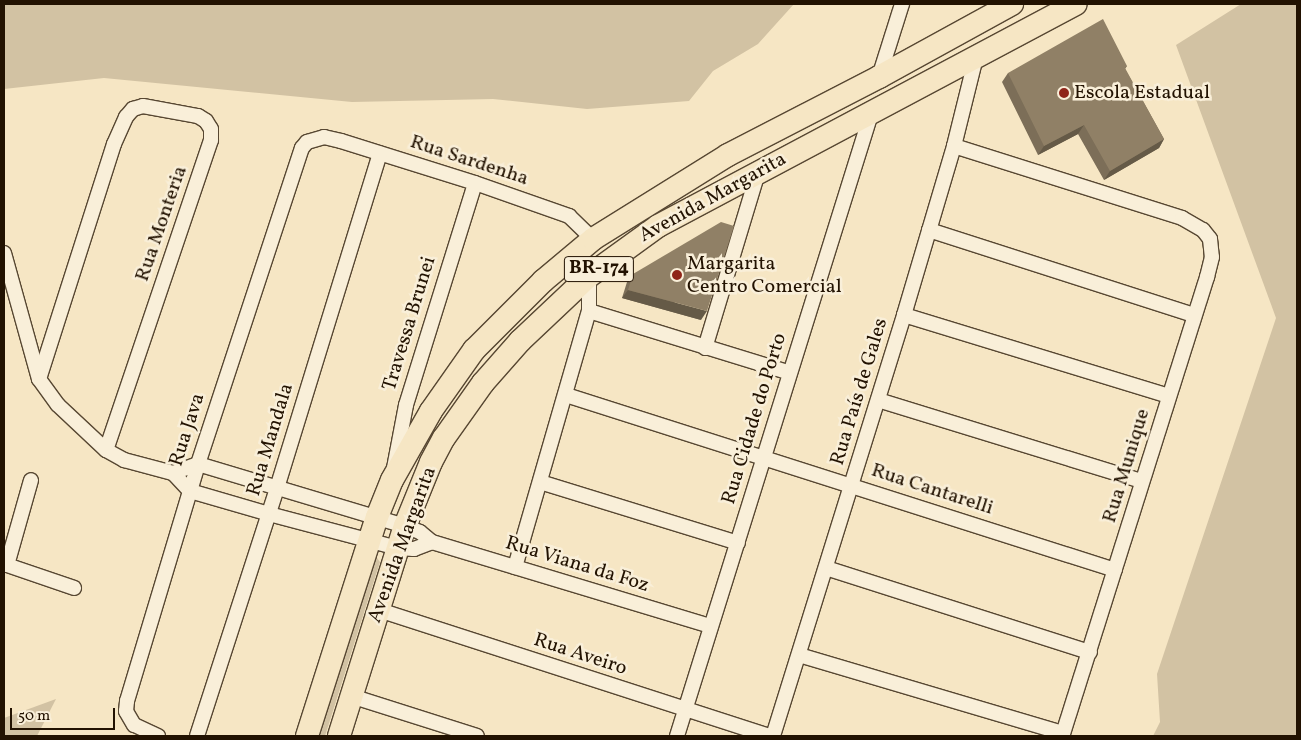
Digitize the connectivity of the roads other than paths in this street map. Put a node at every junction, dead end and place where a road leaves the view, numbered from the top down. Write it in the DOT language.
graph roads {
  1 [pos="902,4"];
  2 [pos="1012,4"];
  3 [pos="1076,4"];
  4 [pos="994,9"];
  5 [pos="976,57"];
  6 [pos="879,76"];
  7 [pos="871,114"];
  8 [pos="324,136"];
  9 [pos="954,146"];
  10 [pos="380,154"];
  11 [pos="758,172"];
  12 [pos="475,183"];
  13 [pos="929,230"];
  14 [pos="593,239"];
  15 [pos="4,253"];
  16 [pos="589,276"];
  17 [pos="589,311"];
  18 [pos="904,315"];
  19 [pos="1194,315"];
  20 [pos="705,348"];
  21 [pos="790,372"];
  22 [pos="39,379"];
  23 [pos="566,395"];
  24 [pos="1169,396"];
  25 [pos="878,400"];
  26 [pos="106,450"];
  27 [pos="762,458"];
  28 [pos="198,464"];
  29 [pos="173,474"];
  30 [pos="31,480"];
  31 [pos="392,480"];
  32 [pos="1142,481"];
  33 [pos="540,482"];
  34 [pos="852,486"];
  35 [pos="278,488"];
  36 [pos="190,491"];
  37 [pos="269,514"];
  38 [pos="377,517"];
  39 [pos="405,526"];
  40 [pos="370,541"];
  41 [pos="432,542"];
  42 [pos="738,542"];
  43 [pos="398,548"];
  44 [pos="5,564"];
  45 [pos="515,567"];
  46 [pos="826,568"];
  47 [pos="1115,570"];
  48 [pos="74,588"];
  49 [pos="379,610"];
  50 [pos="711,626"];
  51 [pos="1090,652"];
  52 [pos="800,655"];
  53 [pos="351,696"];
  54 [pos="685,710"];
  55 [pos="1062,735"];
  56 [pos="158,736"];
  57 [pos="197,736"];
  58 [pos="307,736"];
  59 [pos="339,736"];
  60 [pos="477,736"];
  61 [pos="677,736"];
  62 [pos="769,736"];
  63 [pos="773,736"];
  1 -- 6 [label="street"];
  2 -- 4 [label="main road, Avenida Margarita / BR-174"];
  3 -- 5 [label="main road, Avenida Margarita / BR-174"];
  4 -- 6 [label="main road, Avenida Margarita / BR-174"];
  5 -- 7 [label="main road, Avenida Margarita / BR-174"];
  5 -- 9 [label="street, Rua País de Gales"];
  6 -- 14 [label="main road, Avenida Margarita / BR-174"];
  7 -- 11 [label="main road, Avenida Margarita / BR-174"];
  7 -- 21 [label="street, Rua Cidade do Porto"];
  8 -- 10 [label="street, Rua Sardenha"];
  8 -- 28 [label="street, Rua Java"];
  9 -- 13 [label="street, Rua País de Gales"];
  9 -- 19 [label="street, Rua Munique"];
  10 -- 12 [label="street, Rua Sardenha"];
  10 -- 35 [label="street, Rua Mandala"];
  11 -- 16 [label="main road, Avenida Margarita / BR-174"];
  11 -- 20 [label="street"];
  12 -- 14 [label="street, Rua Sardenha"];
  12 -- 31 [label="street, Travessa Brunei"];
  13 -- 18 [label="street, Rua País de Gales"];
  13 -- 19 [label="street"];
  14 -- 31 [label="main road, Avenida Margarita / BR-174"];
  15 -- 22 [label="street"];
  16 -- 17 [label="street"];
  16 -- 39 [label="main road, Avenida Margarita / BR-174"];
  17 -- 20 [label="street"];
  17 -- 23 [label="street"];
  18 -- 24 [label="street"];
  18 -- 25 [label="street, Rua País de Gales"];
  19 -- 24 [label="street, Rua Munique"];
  20 -- 21 [label="street"];
  21 -- 27 [label="street, Rua Cidade do Porto"];
  22 -- 26 [label="street"];
  22 -- 26 [label="street, Rua Monteria"];
  23 -- 27 [label="street, Rua Cantarelli"];
  23 -- 33 [label="street"];
  24 -- 32 [label="street, Rua Munique"];
  25 -- 32 [label="street"];
  25 -- 34 [label="street, Rua País de Gales"];
  26 -- 29 [label="street"];
  27 -- 34 [label="street, Rua Cantarelli"];
  27 -- 42 [label="street, Rua Cidade do Porto"];
  28 -- 29 [label="street"];
  28 -- 35 [label="street, Rua Viana da Foz"];
  28 -- 36 [label="street, Rua Java"];
  29 -- 36 [label="street"];
  30 -- 44 [label="street"];
  31 -- 38 [label="main road, Avenida Margarita / BR-174"];
  32 -- 47 [label="street, Rua Munique"];
  33 -- 42 [label="street"];
  33 -- 45 [label="street"];
  34 -- 46 [label="street, Rua País de Gales"];
  34 -- 47 [label="street, Rua Cantarelli"];
  35 -- 37 [label="street, Rua Mandala"];
  35 -- 38 [label="street, Rua Viana da Foz"];
  36 -- 37 [label="street"];
  36 -- 56 [label="street, Rua Java"];
  37 -- 40 [label="street"];
  37 -- 57 [label="street, Rua Mandala"];
  38 -- 39 [label="street, Rua Viana da Foz"];
  38 -- 40 [label="main road, Avenida Margarita / BR-174"];
  39 -- 41 [label="street, Rua Viana da Foz"];
  39 -- 43 [label="main road, Avenida Margarita / BR-174"];
  40 -- 43 [label="street"];
  40 -- 58 [label="main road, Avenida Margarita / BR-174"];
  41 -- 43 [label="street"];
  41 -- 45 [label="street, Rua Viana da Foz"];
  42 -- 50 [label="street, Rua Cidade do Porto"];
  43 -- 49 [label="main road, Avenida Margarita / BR-174"];
  44 -- 48 [label="street"];
  45 -- 50 [label="street, Rua Viana da Foz"];
  46 -- 51 [label="street"];
  46 -- 52 [label="street, Rua País de Gales"];
  47 -- 51 [label="street, Rua Munique"];
  49 -- 53 [label="main road, Avenida Margarita / BR-174"];
  49 -- 54 [label="street, Rua Aveiro"];
  50 -- 54 [label="street, Rua Cidade do Porto"];
  51 -- 55 [label="street, Rua Munique"];
  52 -- 55 [label="street"];
  52 -- 63 [label="street, Rua País de Gales"];
  53 -- 59 [label="main road, Avenida Margarita / BR-174"];
  53 -- 60 [label="street"];
  54 -- 61 [label="street, Rua Cidade do Porto"];
  54 -- 62 [label="street, Rua Aveiro"];
}
